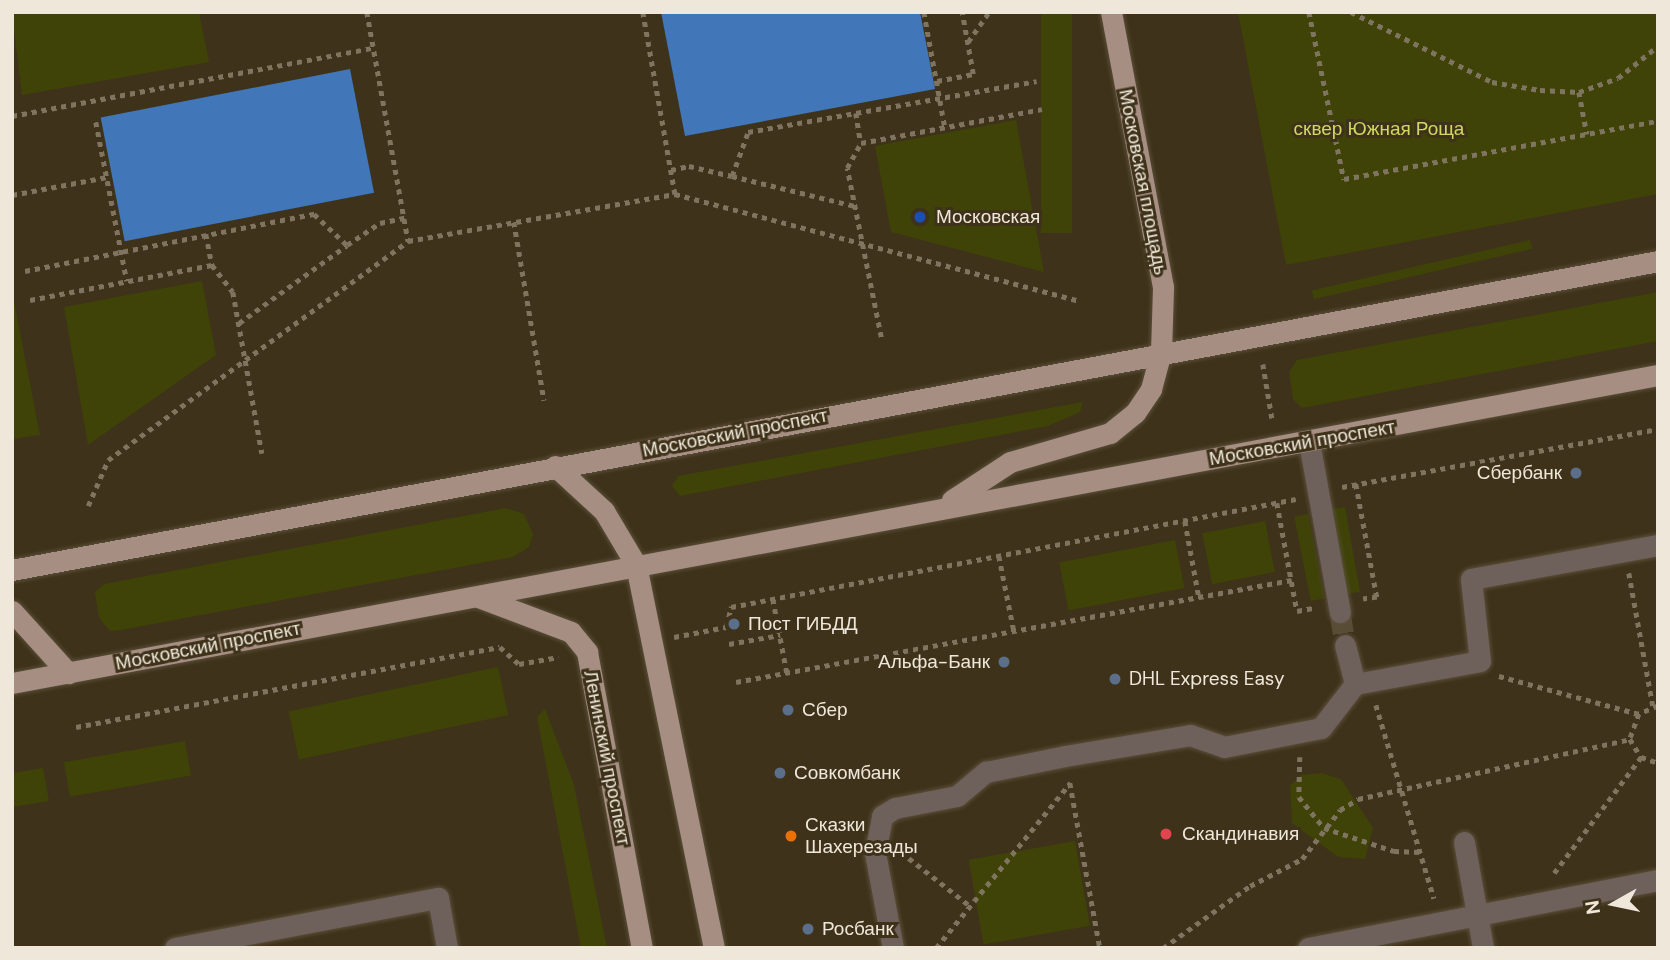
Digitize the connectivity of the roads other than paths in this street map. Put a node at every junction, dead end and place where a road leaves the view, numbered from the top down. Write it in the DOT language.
graph roads {
  1 [pos="1111,12"];
  2 [pos="1658,261"];
  3 [pos="1161,352"];
  4 [pos="1658,375"];
  5 [pos="1309,442"];
  6 [pos="555,466"];
  7 [pos="944,505"];
  8 [pos="1658,545"];
  9 [pos="636,565"];
  10 [pos="12,570"];
  11 [pos="476,596"];
  12 [pos="12,611"];
  13 [pos="1340,612"];
  14 [pos="1345,645"];
  15 [pos="68,673"];
  16 [pos="12,683"];
  17 [pos="1362,683"];
  18 [pos="1464,842"];
  19 [pos="1658,880"];
  20 [pos="1477,915"];
  21 [pos="175,948"];
  22 [pos="447,948"];
  23 [pos="642,948"];
  24 [pos="713,948"];
  25 [pos="893,948"];
  26 [pos="1308,948"];
  27 [pos="1483,948"];
  1 -- 3 [label="main road, Московская площадь"];
  2 -- 3 [label="main road, Московский проспект"];
  3 -- 6 [label="main road, Московский проспект"];
  3 -- 7 [label="main road, Московский проспект"];
  4 -- 5 [label="main road, Московский проспект"];
  5 -- 7 [label="main road, Московский проспект"];
  5 -- 13 [label="lane"];
  6 -- 9 [label="main road"];
  6 -- 10 [label="main road, Московский проспект"];
  7 -- 9 [label="main road, Московский проспект"];
  8 -- 17 [label="lane"];
  9 -- 11 [label="main road, Московский проспект"];
  9 -- 24 [label="main road"];
  11 -- 15 [label="main road, Московский проспект"];
  11 -- 23 [label="main road, Ленинский проспект"];
  12 -- 15 [label="main road"];
  14 -- 17 [label="lane"];
  15 -- 16 [label="main road, Московский проспект"];
  17 -- 25 [label="lane"];
  18 -- 20 [label="lane"];
  19 -- 20 [label="lane"];
  20 -- 26 [label="lane"];
  20 -- 27 [label="lane"];
  21 -- 22 [label="lane"];
}
